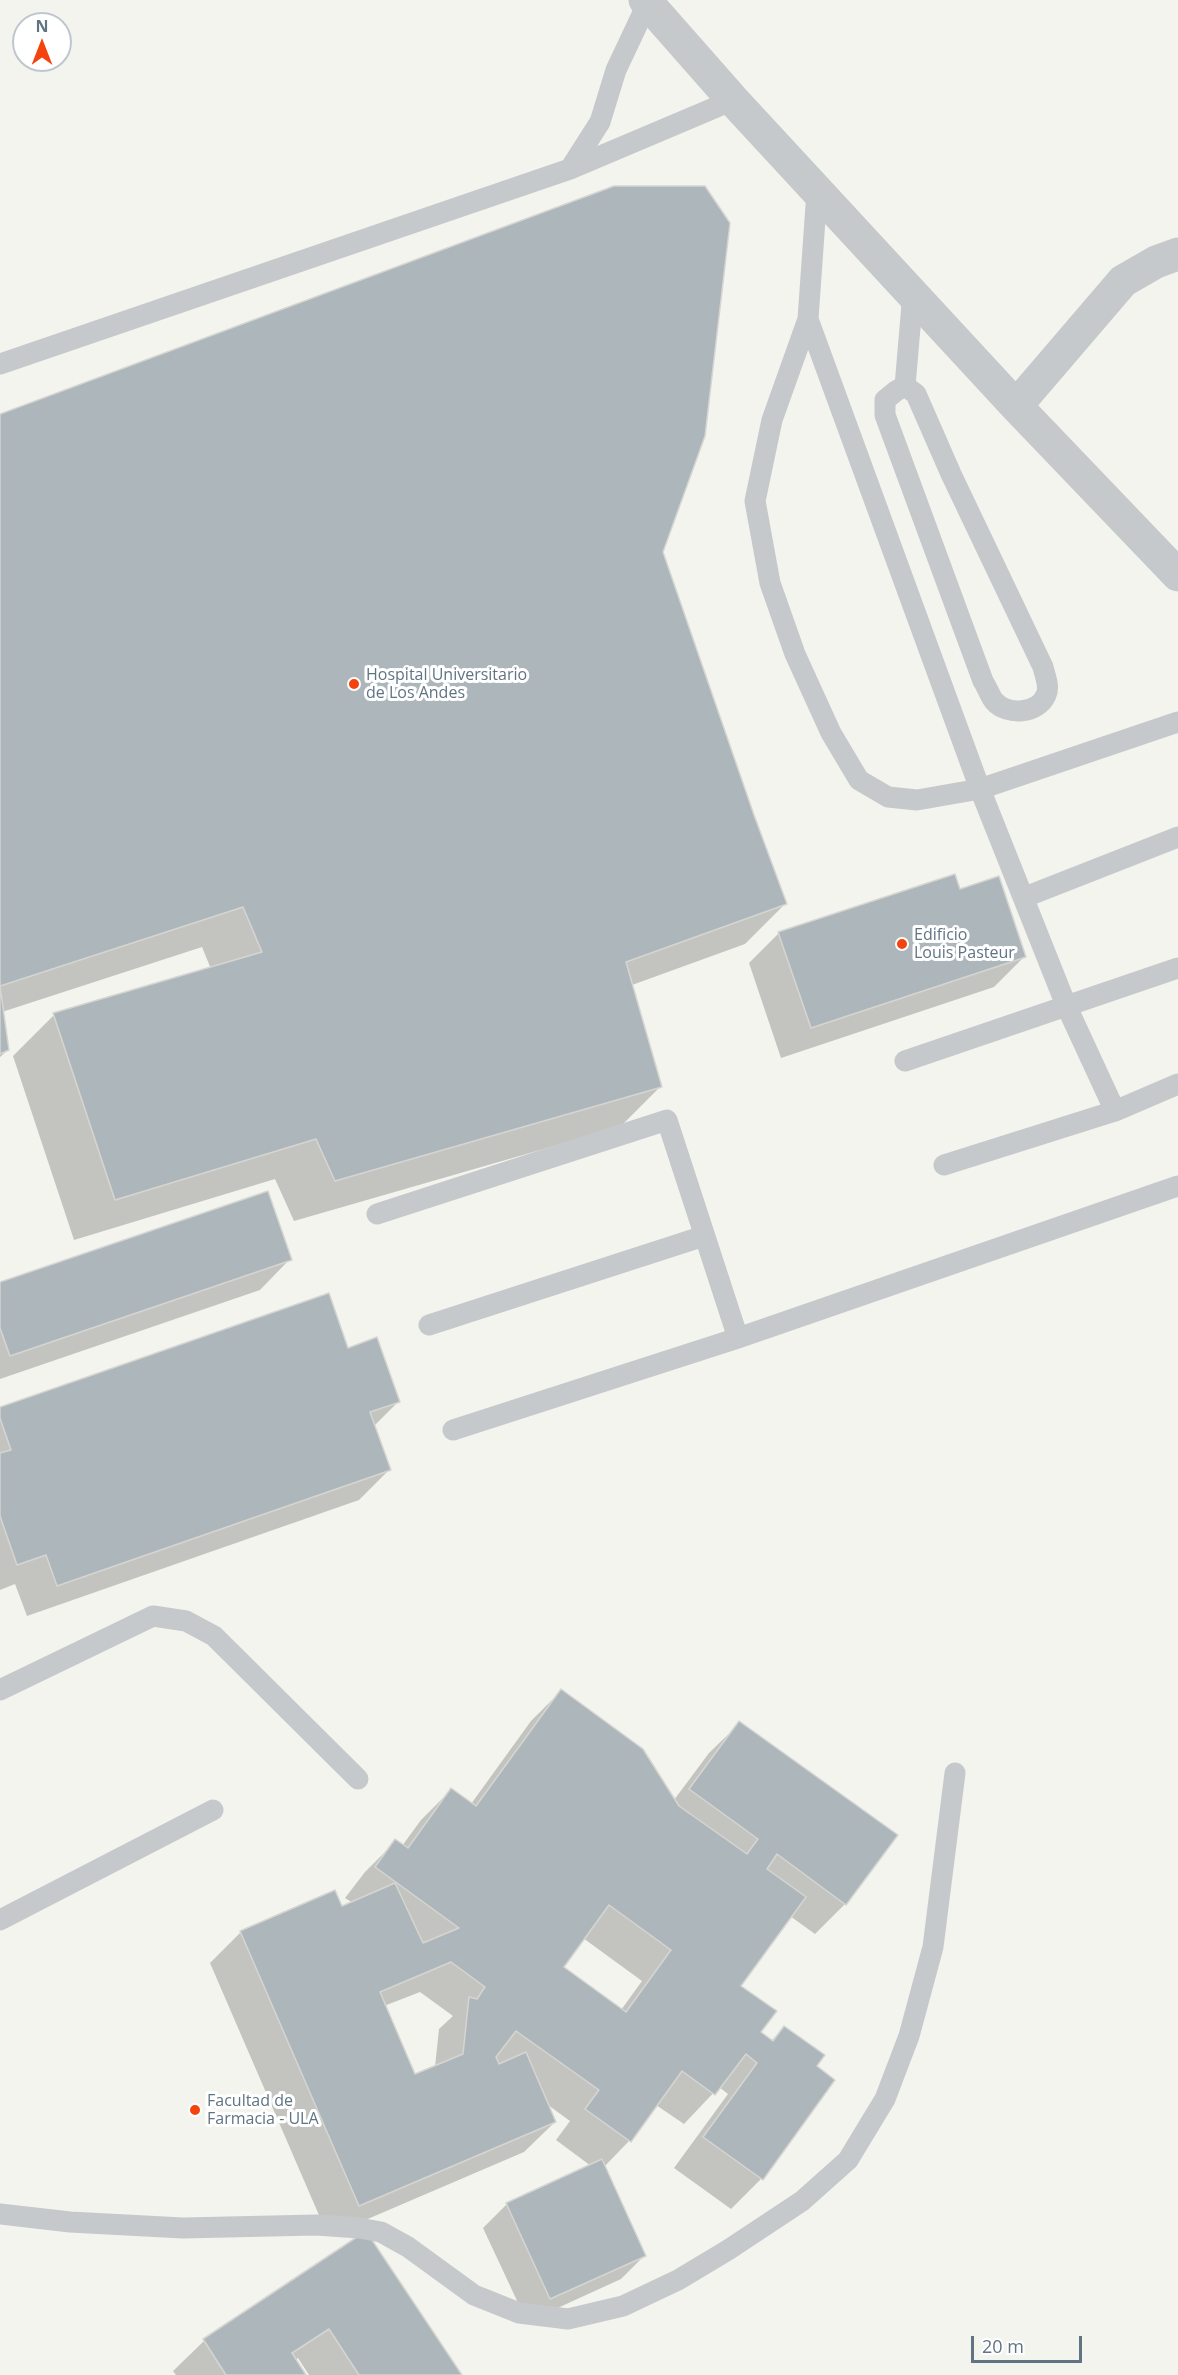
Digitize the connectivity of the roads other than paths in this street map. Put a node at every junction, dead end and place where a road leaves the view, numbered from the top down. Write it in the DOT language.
graph roads {
  1 [pos="647,1"];
  2 [pos="733,100"];
  3 [pos="570,169"];
  4 [pos="817,191"];
  5 [pos="1178,254"];
  6 [pos="913,293"];
  7 [pos="808,319"];
  8 [pos="0,364"];
  9 [pos="905,386"];
  10 [pos="1016,406"];
  11 [pos="1178,575"];
  12 [pos="1178,722"];
  13 [pos="980,789"];
  14 [pos="1178,837"];
  15 [pos="1025,897"];
  16 [pos="1178,968"];
  17 [pos="1066,1005"];
  18 [pos="905,1061"];
  19 [pos="1178,1084"];
  20 [pos="1114,1111"];
  21 [pos="944,1165"];
  22 [pos="1178,1186"];
  23 [pos="377,1214"];
  24 [pos="704,1236"];
  25 [pos="429,1325"];
  26 [pos="738,1338"];
  27 [pos="453,1430"];
  28 [pos="0,1690"];
  29 [pos="955,1773"];
  30 [pos="358,1779"];
  31 [pos="213,1810"];
  32 [pos="0,1920"];
  33 [pos="0,2214"];
  1 -- 2 [label="street"];
  1 -- 3 [label="lane"];
  2 -- 3 [label="lane"];
  2 -- 4 [label="street"];
  3 -- 8 [label="lane"];
  4 -- 6 [label="street"];
  4 -- 7 [label="lane"];
  5 -- 10 [label="street"];
  6 -- 9 [label="lane"];
  6 -- 10 [label="street"];
  7 -- 13 [label="lane"];
  7 -- 13 [label="lane"];
  9 -- 9 [label="lane"];
  10 -- 11 [label="street"];
  12 -- 13 [label="lane"];
  13 -- 15 [label="lane"];
  14 -- 15 [label="lane"];
  15 -- 17 [label="lane"];
  16 -- 17 [label="lane"];
  17 -- 18 [label="lane"];
  17 -- 20 [label="lane"];
  19 -- 20 [label="lane"];
  20 -- 21 [label="lane"];
  22 -- 26 [label="lane"];
  23 -- 24 [label="lane"];
  24 -- 25 [label="lane"];
  24 -- 26 [label="lane"];
  26 -- 27 [label="lane"];
  28 -- 30 [label="lane"];
  29 -- 33 [label="lane"];
  31 -- 32 [label="lane"];
}
